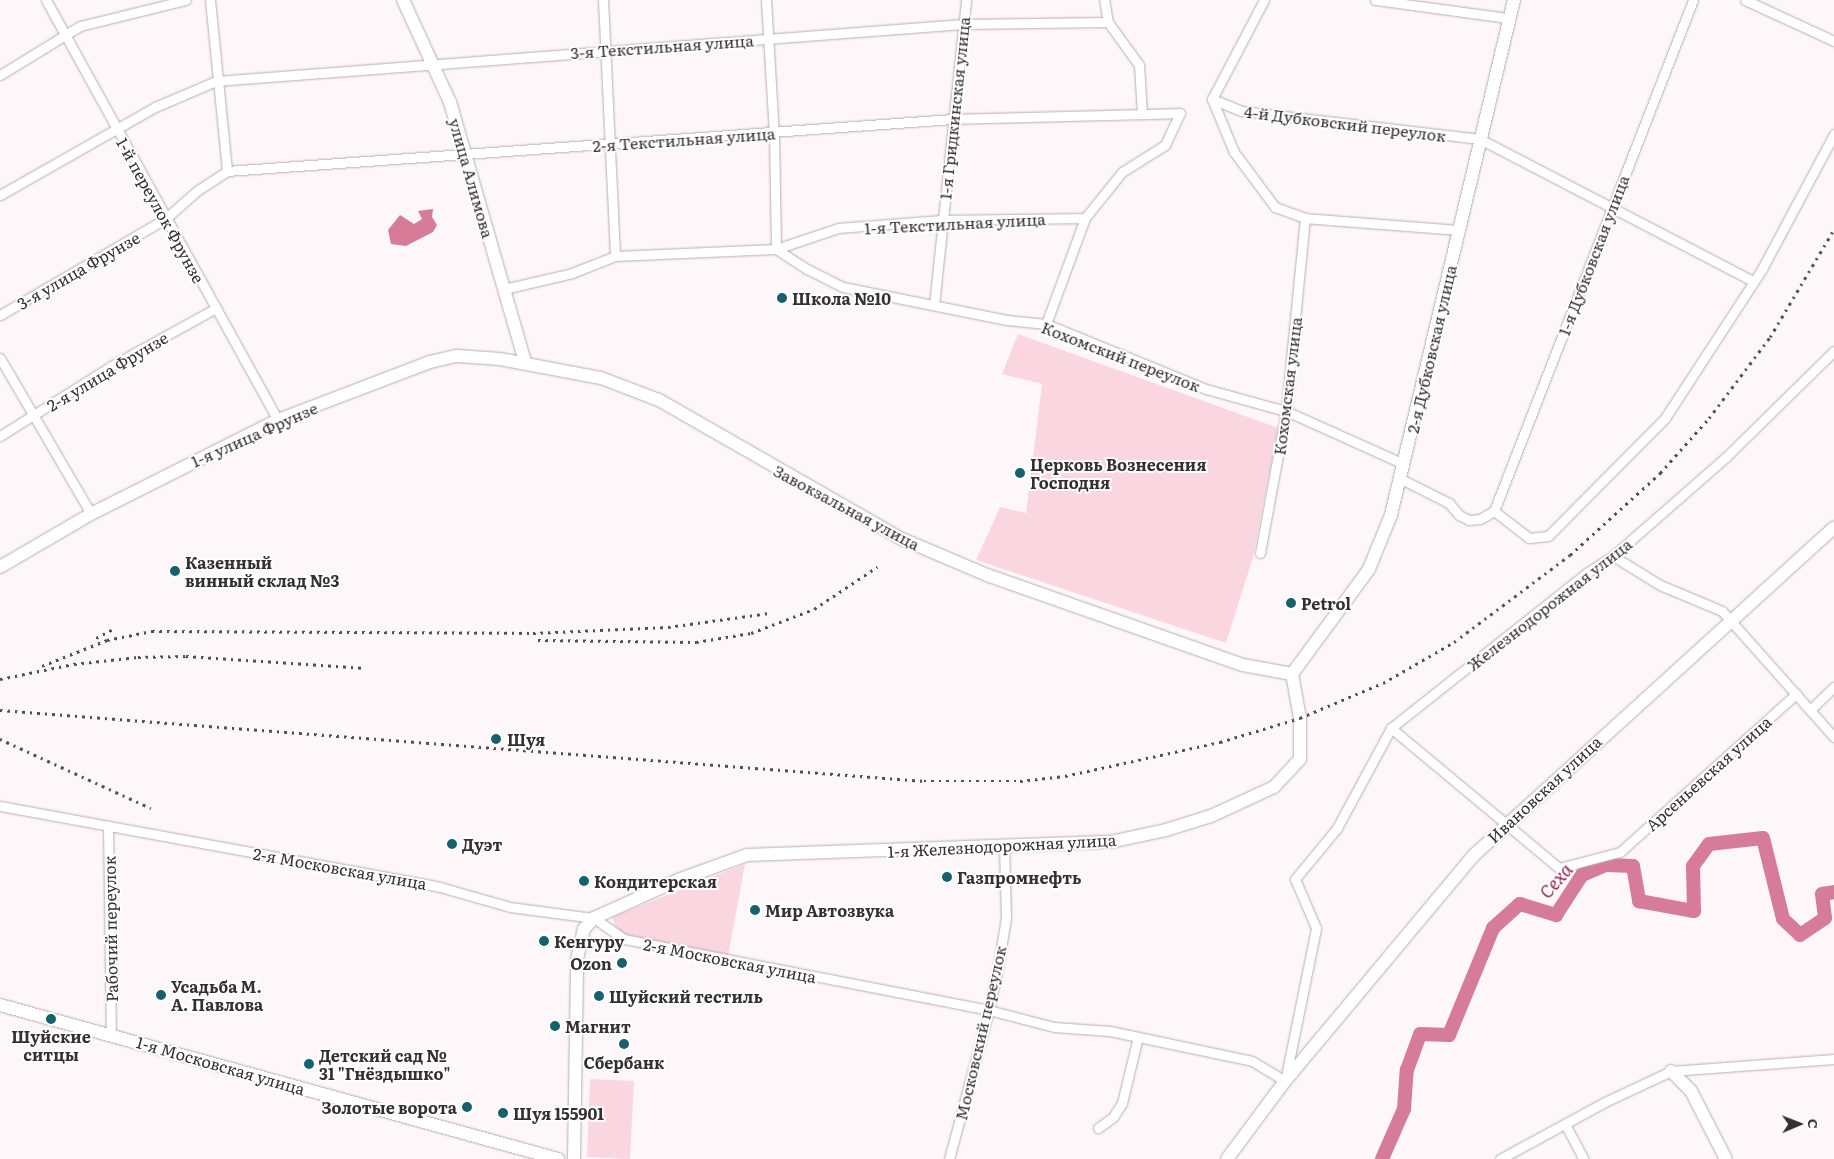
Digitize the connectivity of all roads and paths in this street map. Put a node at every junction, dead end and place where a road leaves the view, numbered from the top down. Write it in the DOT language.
graph roads {
  1 [pos="46,0"];
  2 [pos="186,0"];
  3 [pos="210,0"];
  4 [pos="403,0"];
  5 [pos="603,0"];
  6 [pos="766,0"];
  7 [pos="966,0"];
  8 [pos="1104,0"];
  9 [pos="1264,0"];
  10 [pos="1375,0"];
  11 [pos="1514,0"];
  12 [pos="1693,0"];
  13 [pos="1745,0"];
  14 [pos="1509,18"];
  15 [pos="1108,22"];
  16 [pos="963,24"];
  17 [pos="66,35"];
  18 [pos="767,38"];
  19 [pos="1834,41"];
  20 [pos="604,51"];
  21 [pos="433,63"];
  22 [pos="0,75"];
  23 [pos="216,82"];
  24 [pos="1212,99"];
  25 [pos="1142,114"];
  26 [pos="953,119"];
  27 [pos="116,129"];
  28 [pos="774,133"];
  29 [pos="1834,134"];
  30 [pos="1480,139"];
  31 [pos="609,145"];
  32 [pos="467,153"];
  33 [pos="227,171"];
  34 [pos="0,194"];
  35 [pos="1611,208"];
  36 [pos="1085,218"];
  37 [pos="1305,218"];
  38 [pos="165,219"];
  39 [pos="942,220"];
  40 [pos="1458,230"];
  41 [pos="776,249"];
  42 [pos="615,256"];
  43 [pos="1753,281"];
  44 [pos="504,289"];
  45 [pos="934,305"];
  46 [pos="216,308"];
  47 [pos="0,315"];
  48 [pos="1046,324"];
  49 [pos="1834,351"];
  50 [pos="0,358"];
  51 [pos="525,361"];
  52 [pos="1286,412"];
  53 [pos="33,416"];
  54 [pos="278,420"];
  55 [pos="0,436"];
  56 [pos="1404,464"];
  57 [pos="1401,479"];
  58 [pos="1494,511"];
  59 [pos="91,514"];
  60 [pos="1834,527"];
  61 [pos="1260,553"];
  62 [pos="1613,556"];
  63 [pos="0,567"];
  64 [pos="1730,619"];
  65 [pos="1292,674"];
  66 [pos="1834,687"];
  67 [pos="1796,694"];
  68 [pos="1810,710"];
  69 [pos="1390,728"];
  70 [pos="1834,737"];
  71 [pos="0,806"];
  72 [pos="1505,824"];
  73 [pos="108,826"];
  74 [pos="1004,846"];
  75 [pos="594,918"];
  76 [pos="0,1005"];
  77 [pos="989,1010"];
  78 [pos="111,1033"];
  79 [pos="1138,1038"];
  80 [pos="1834,1059"];
  81 [pos="1672,1071"];
  82 [pos="1285,1081"];
  83 [pos="1565,1124"];
  84 [pos="1098,1128"];
  85 [pos="558,1159"];
  86 [pos="574,1159"];
  87 [pos="949,1159"];
  88 [pos="1227,1159"];
  89 [pos="1500,1159"];
  90 [pos="1584,1159"];
  91 [pos="1726,1159"];
  1 -- 17 [label="street, 1-й переулок Фрунзе"];
  2 -- 17 [label="street"];
  3 -- 23 [label="street"];
  4 -- 21 [label="main road, улица Алимова"];
  5 -- 20 [label="street"];
  6 -- 18 [label="street"];
  7 -- 16 [label="street, 1-я Гридкинская улица"];
  8 -- 15 [label="street"];
  9 -- 24 [label="street"];
  10 -- 14 [label="street"];
  11 -- 14 [label="main road, 2-я Дубковская улица"];
  12 -- 35 [label="street, 1-я Дубковская улица"];
  13 -- 19 [label="street"];
  14 -- 30 [label="main road, 2-я Дубковская улица"];
  15 -- 16 [label="street, 3-я Текстильная улица"];
  15 -- 25 [label="street"];
  16 -- 18 [label="street, 3-я Текстильная улица"];
  16 -- 26 [label="street, 1-я Гридкинская улица"];
  17 -- 22 [label="street"];
  17 -- 27 [label="street, 1-й переулок Фрунзе"];
  18 -- 20 [label="street, 3-я Текстильная улица"];
  18 -- 28 [label="street"];
  20 -- 21 [label="street, 3-я Текстильная улица"];
  20 -- 31 [label="street"];
  21 -- 23 [label="street, 3-я Текстильная улица"];
  21 -- 32 [label="main road, улица Алимова"];
  23 -- 27 [label="street, 3-я Текстильная улица"];
  23 -- 33 [label="street"];
  24 -- 30 [label="street, 4-й Дубковский переулок"];
  24 -- 37 [label="street"];
  25 -- 26 [label="street, 2-я Текстильная улица"];
  25 -- 36 [label="street, 2-я Текстильная улица"];
  26 -- 28 [label="street, 2-я Текстильная улица"];
  26 -- 39 [label="street, 1-я Гридкинская улица"];
  27 -- 34 [label="street, 3-я Текстильная улица"];
  27 -- 38 [label="street, 1-й переулок Фрунзе"];
  28 -- 31 [label="street, 2-я Текстильная улица"];
  28 -- 41 [label="street"];
  29 -- 43 [label="street"];
  30 -- 35 [label="street"];
  30 -- 40 [label="main road, 2-я Дубковская улица"];
  31 -- 32 [label="street, 2-я Текстильная улица"];
  31 -- 42 [label="street"];
  32 -- 33 [label="street, 2-я Текстильная улица"];
  32 -- 44 [label="main road, улица Алимова"];
  33 -- 38 [label="street, 3-я улица Фрунзе"];
  35 -- 43 [label="street"];
  35 -- 58 [label="street, 1-я Дубковская улица"];
  36 -- 39 [label="street, 1-я Текстильная улица"];
  36 -- 48 [label="street"];
  37 -- 40 [label="street"];
  37 -- 52 [label="street, Кохомская улица"];
  38 -- 46 [label="street, 1-й переулок Фрунзе"];
  38 -- 47 [label="street, 3-я улица Фрунзе"];
  39 -- 41 [label="street, 1-я Текстильная улица"];
  39 -- 45 [label="street, 1-я Гридкинская улица"];
  40 -- 56 [label="main road, 2-я Дубковская улица"];
  41 -- 42 [label="street, 1-я Текстильная улица"];
  41 -- 45 [label="street, Кохомский переулок"];
  42 -- 44 [label="street, 1-я Текстильная улица"];
  43 -- 58 [label="street"];
  44 -- 51 [label="main road, улица Алимова"];
  45 -- 48 [label="street, Кохомский переулок"];
  46 -- 53 [label="street, 2-я улица Фрунзе"];
  46 -- 54 [label="street, 1-й переулок Фрунзе"];
  48 -- 52 [label="street, Кохомский переулок"];
  49 -- 62 [label="street, Железнодорожная улица"];
  50 -- 53 [label="street"];
  51 -- 54 [label="main road, 1-я улица Фрунзе"];
  51 -- 65 [label="main road, Завокзальная улица"];
  52 -- 56 [label="street, Кохомский переулок"];
  52 -- 61 [label="street, Кохомская улица"];
  53 -- 55 [label="street, 2-я улица Фрунзе"];
  53 -- 59 [label="street"];
  54 -- 59 [label="main road, 1-я улица Фрунзе"];
  56 -- 57 [label="main road, 2-я Дубковская улица"];
  57 -- 58 [label="street"];
  57 -- 65 [label="main road, 2-я Дубковская улица"];
  59 -- 63 [label="main road, 1-я улица Фрунзе"];
  60 -- 64 [label="main road, Ивановская улица"];
  62 -- 64 [label="street"];
  62 -- 69 [label="street, Железнодорожная улица"];
  64 -- 67 [label="street"];
  64 -- 72 [label="main road, Ивановская улица"];
  65 -- 74 [label="main road, 1-я Железнодорожная улица"];
  66 -- 68 [label="street"];
  67 -- 68 [label="street"];
  67 -- 72 [label="street, Арсеньевская улица"];
  68 -- 70 [label="street"];
  69 -- 72 [label="street"];
  69 -- 82 [label="street, Железнодорожная улица"];
  71 -- 73 [label="street, 2-я Московская улица"];
  72 -- 82 [label="main road, Ивановская улица"];
  73 -- 75 [label="street, 2-я Московская улица"];
  73 -- 78 [label="street, Рабочий переулок"];
  74 -- 75 [label="main road, 1-я Железнодорожная улица"];
  74 -- 77 [label="street, Московский переулок"];
  75 -- 77 [label="street, 2-я Московская улица"];
  75 -- 86 [label="main road"];
  76 -- 78 [label="main road, 1-я Московская улица"];
  77 -- 79 [label="street, 2-я Московская улица"];
  77 -- 87 [label="street, Московский переулок"];
  78 -- 85 [label="main road, 1-я Московская улица"];
  79 -- 82 [label="street, 2-я Московская улица"];
  79 -- 84 [label="street"];
  80 -- 81 [label="street"];
  81 -- 83 [label="street"];
  81 -- 91 [label="main road"];
  82 -- 88 [label="main road, Ивановская улица"];
  83 -- 89 [label="street"];
  83 -- 90 [label="street"];
}
